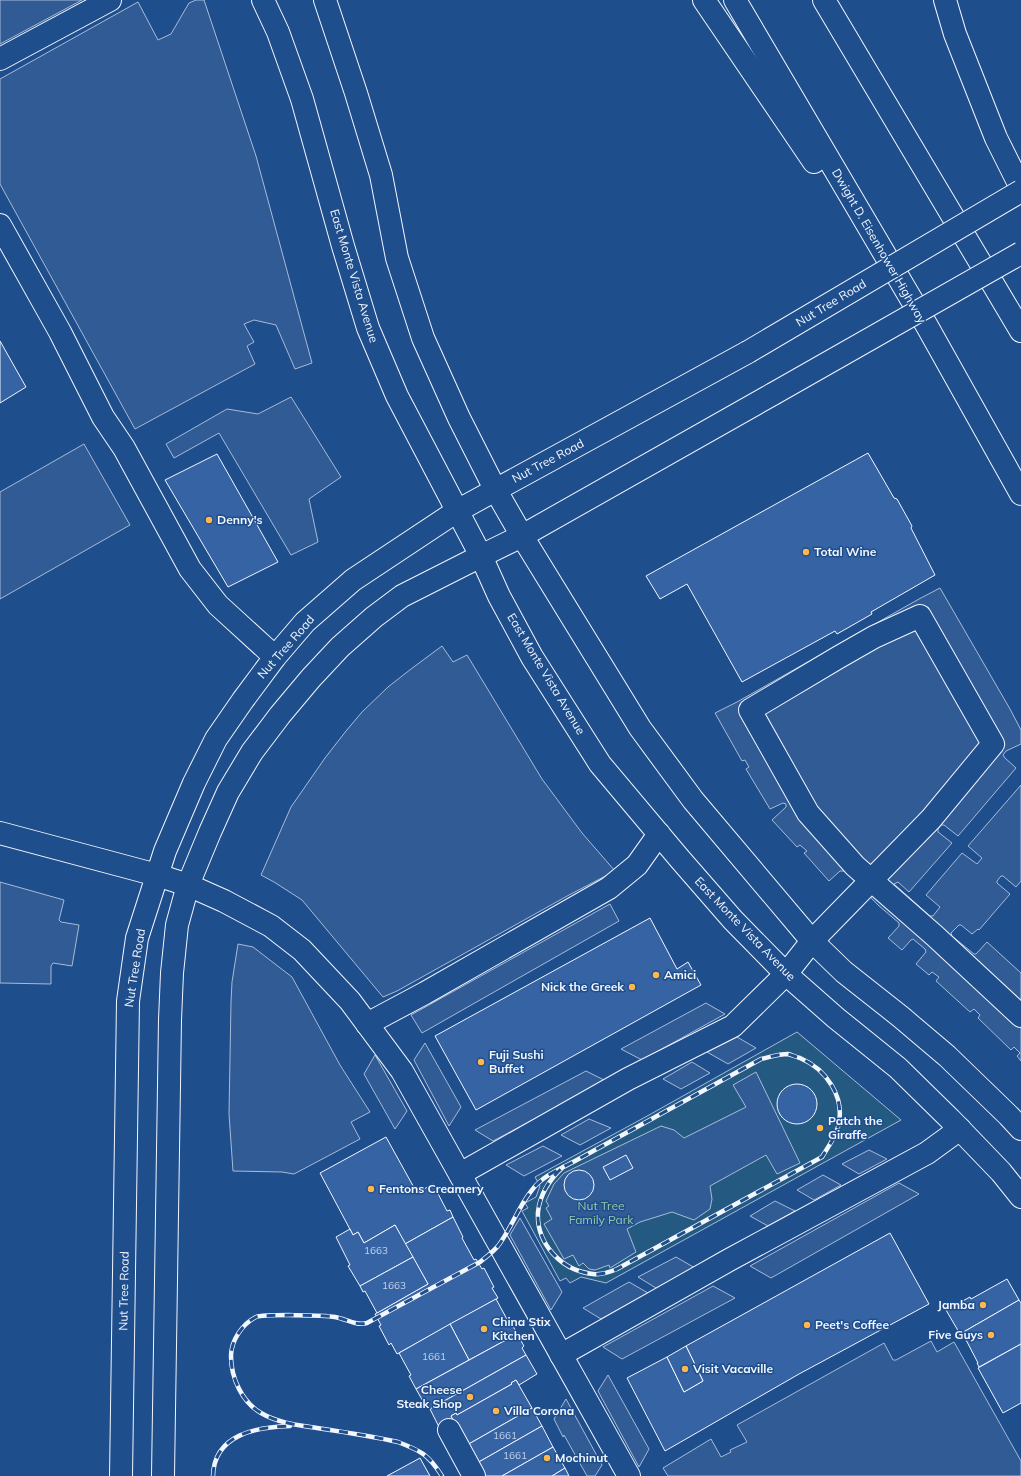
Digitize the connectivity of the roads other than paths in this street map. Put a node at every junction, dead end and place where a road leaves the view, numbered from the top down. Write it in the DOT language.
graph roads {
  1 [pos="110,0"];
  2 [pos="264,0"];
  3 [pos="325,0"];
  4 [pos="704,0"];
  5 [pos="735,0"];
  6 [pos="824,0"];
  7 [pos="945,0"];
  8 [pos="953,0"];
  9 [pos="955,34"];
  10 [pos="0,60"];
  11 [pos="1021,188"];
  12 [pos="1021,191"];
  13 [pos="0,225"];
  14 [pos="1021,253"];
  15 [pos="926,326"];
  16 [pos="1021,331"];
  17 [pos="495,489"];
  18 [pos="1021,494"];
  19 [pos="457,511"];
  20 [pos="522,536"];
  21 [pos="481,556"];
  22 [pos="275,657"];
  23 [pos="0,833"];
  24 [pos="659,834"];
  25 [pos="157,875"];
  26 [pos="872,879"];
  27 [pos="188,885"];
  28 [pos="812,941"];
  29 [pos="786,974"];
  30 [pos="1021,1016"];
  31 [pos="367,1024"];
  32 [pos="960,1129"];
  33 [pos="1021,1129"];
  34 [pos="460,1174"];
  35 [pos="1021,1198"];
  36 [pos="561,1355"];
  37 [pos="449,1430"];
  38 [pos="121,1476"];
  39 [pos="163,1476"];
  40 [pos="474,1476"];
  41 [pos="629,1476"];
  1 -- 10 [label="main road"];
  2 -- 19 [label="main road, East Monte Vista Avenue"];
  3 -- 17 [label="main road"];
  4 -- 15 [label="main road"];
  5 -- 15 [label="main road, Dwight D. Eisenhower Highway"];
  6 -- 16 [label="main road"];
  7 -- 9 [label="main road"];
  8 -- 9 [label="main road"];
  9 -- 11 [label="main road"];
  12 -- 17 [label="main road, Nut Tree Road, bridge"];
  13 -- 22 [label="main road"];
  14 -- 20 [label="main road, bridge"];
  15 -- 18 [label="main road, Dwight D. Eisenhower Highway"];
  17 -- 19 [label="main road, Nut Tree Road"];
  17 -- 20 [label="main road"];
  19 -- 21 [label="main road, East Monte Vista Avenue"];
  19 -- 22 [label="main road, Nut Tree Road"];
  20 -- 21 [label="main road"];
  20 -- 28 [label="main road"];
  21 -- 24 [label="main road, East Monte Vista Avenue"];
  21 -- 27 [label="main road"];
  22 -- 25 [label="main road, Nut Tree Road"];
  23 -- 25 [label="main road"];
  24 -- 29 [label="main road, East Monte Vista Avenue"];
  24 -- 31 [label="main road"];
  25 -- 27 [label="main road"];
  25 -- 38 [label="main road, Nut Tree Road"];
  26 -- 26 [label="main road"];
  26 -- 28 [label="main road"];
  26 -- 30 [label="main road"];
  27 -- 31 [label="main road"];
  27 -- 39 [label="main road"];
  28 -- 29 [label="main road"];
  28 -- 33 [label="main road"];
  29 -- 32 [label="main road, East Monte Vista Avenue"];
  29 -- 34 [label="main road"];
  31 -- 34 [label="main road"];
  32 -- 35 [label="main road, East Monte Vista Avenue"];
  32 -- 36 [label="main road"];
  34 -- 36 [label="main road"];
  36 -- 41 [label="main road"];
  37 -- 40 [label="main road"];
}
